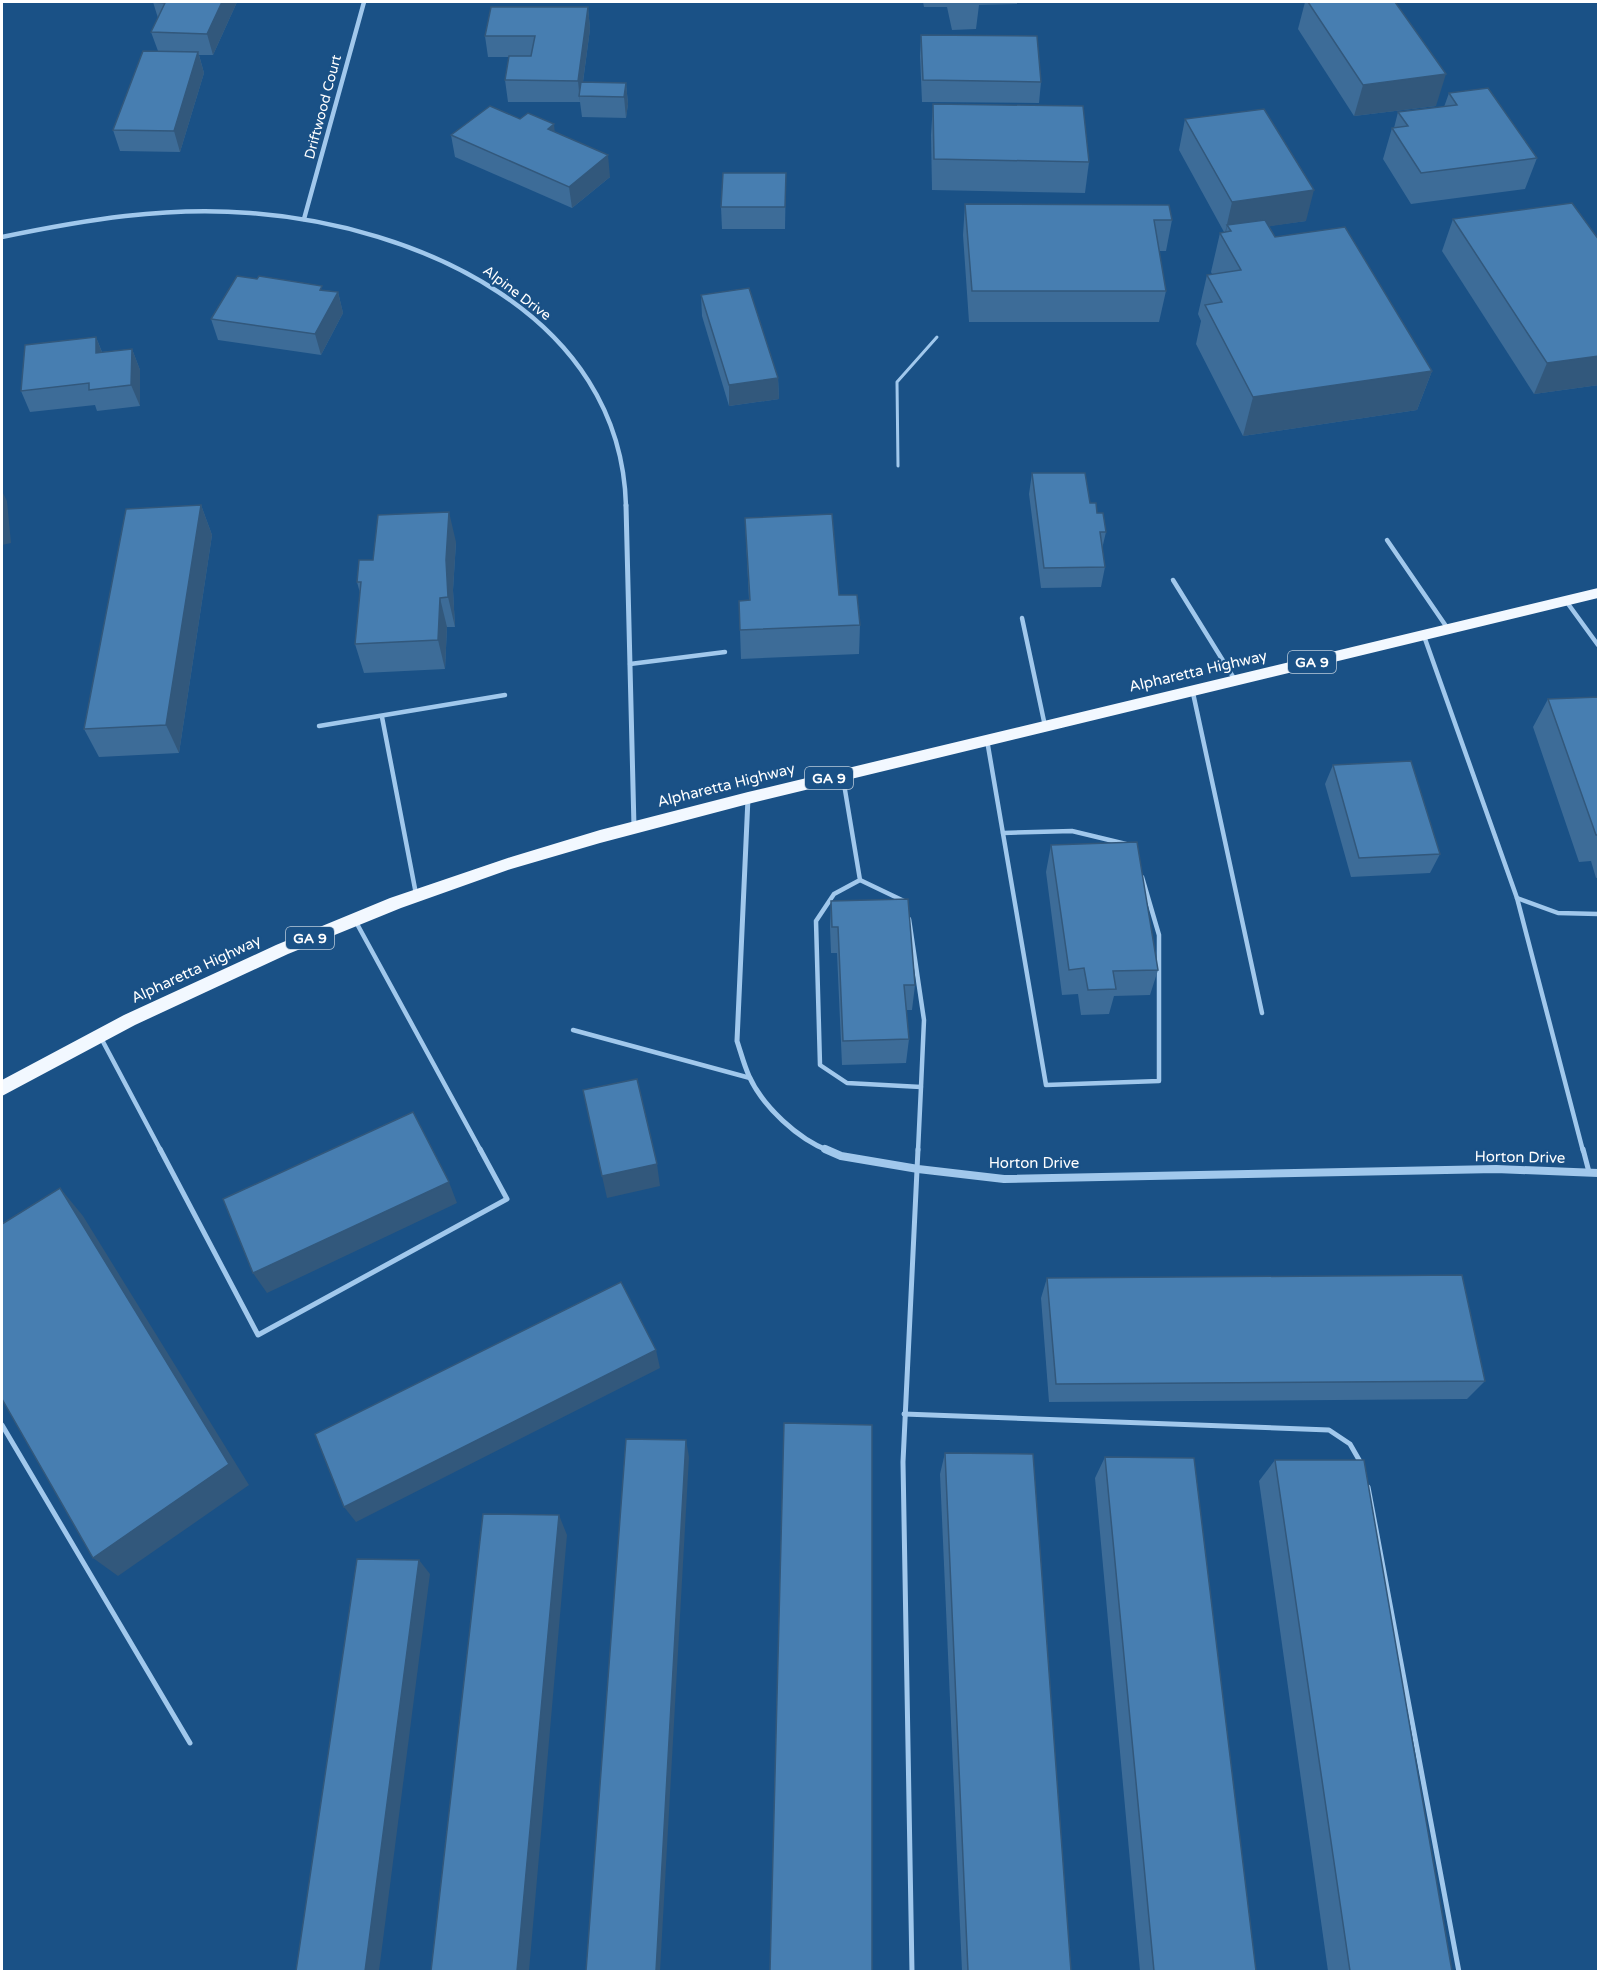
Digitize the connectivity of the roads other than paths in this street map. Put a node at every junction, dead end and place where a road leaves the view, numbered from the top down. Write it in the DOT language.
graph roads {
  1 [pos="364,2"];
  2 [pos="304,219"];
  3 [pos="2,237"];
  4 [pos="937,337"];
  5 [pos="898,466"];
  6 [pos="1387,540"];
  7 [pos="1173,580"];
  8 [pos="1599,593"];
  9 [pos="1566,600"];
  10 [pos="1022,618"];
  11 [pos="1448,629"];
  12 [pos="1423,635"];
  13 [pos="1599,645"];
  14 [pos="725,652"];
  15 [pos="630,664"];
  16 [pos="1235,680"];
  17 [pos="1193,690"];
  18 [pos="505,695"];
  19 [pos="382,717"];
  20 [pos="319,726"];
  21 [pos="1045,726"];
  22 [pos="987,740"];
  23 [pos="842,775"];
  24 [pos="748,798"];
  25 [pos="634,827"];
  26 [pos="1003,833"];
  27 [pos="1134,845"];
  28 [pos="1140,868"];
  29 [pos="860,879"];
  30 [pos="416,896"];
  31 [pos="1517,898"];
  32 [pos="1599,914"];
  33 [pos="354,920"];
  34 [pos="1262,1012"];
  35 [pos="573,1030"];
  36 [pos="100,1035"];
  37 [pos="750,1077"];
  38 [pos="921,1087"];
  39 [pos="2,1089"];
  40 [pos="918,1169"];
  41 [pos="1588,1172"];
  42 [pos="1599,1173"];
  43 [pos="904,1414"];
  44 [pos="2,1425"];
  45 [pos="190,1743"];
  46 [pos="912,1971"];
  47 [pos="1459,1971"];
  1 -- 2 [label="street, Driftwood Court"];
  2 -- 3 [label="street, Alpine Drive"];
  2 -- 15 [label="street, Alpine Drive"];
  4 -- 5 [label="lane"];
  6 -- 11 [label="lane"];
  7 -- 16 [label="lane"];
  8 -- 9 [label="highway, Alpharetta Highway / GA 9"];
  9 -- 11 [label="highway, Alpharetta Highway / GA 9"];
  9 -- 13 [label="lane"];
  10 -- 21 [label="lane"];
  11 -- 12 [label="highway, Alpharetta Highway / GA 9"];
  12 -- 16 [label="highway, Alpharetta Highway / GA 9"];
  12 -- 31 [label="lane"];
  14 -- 15 [label="lane"];
  15 -- 25 [label="street, Alpine Drive"];
  16 -- 17 [label="highway, Alpharetta Highway / GA 9"];
  17 -- 21 [label="highway, Alpharetta Highway / GA 9"];
  17 -- 34 [label="lane"];
  18 -- 19 [label="lane"];
  19 -- 20 [label="lane"];
  19 -- 30 [label="lane"];
  21 -- 22 [label="highway, Alpharetta Highway / GA 9"];
  22 -- 23 [label="highway, Alpharetta Highway / GA 9"];
  22 -- 26 [label="lane"];
  23 -- 24 [label="highway, Alpharetta Highway / GA 9"];
  23 -- 29 [label="lane"];
  24 -- 25 [label="highway, Alpharetta Highway / GA 9"];
  24 -- 37 [label="street, Horton Drive"];
  25 -- 30 [label="highway, Alpharetta Highway / GA 9"];
  26 -- 27 [label="lane"];
  26 -- 28 [label="lane"];
  29 -- 38 [label="lane"];
  29 -- 38 [label="lane"];
  30 -- 33 [label="highway, Alpharetta Highway / GA 9"];
  31 -- 32 [label="lane"];
  31 -- 41 [label="lane"];
  33 -- 36 [label="highway, Alpharetta Highway / GA 9"];
  33 -- 36 [label="lane"];
  35 -- 37 [label="lane"];
  36 -- 39 [label="highway, Alpharetta Highway / GA 9"];
  37 -- 40 [label="street, Horton Drive"];
  38 -- 40 [label="lane"];
  40 -- 41 [label="street, Horton Drive"];
  40 -- 43 [label="lane"];
  41 -- 42 [label="street, Horton Drive"];
  43 -- 46 [label="lane"];
  43 -- 47 [label="lane"];
  44 -- 45 [label="lane"];
}
